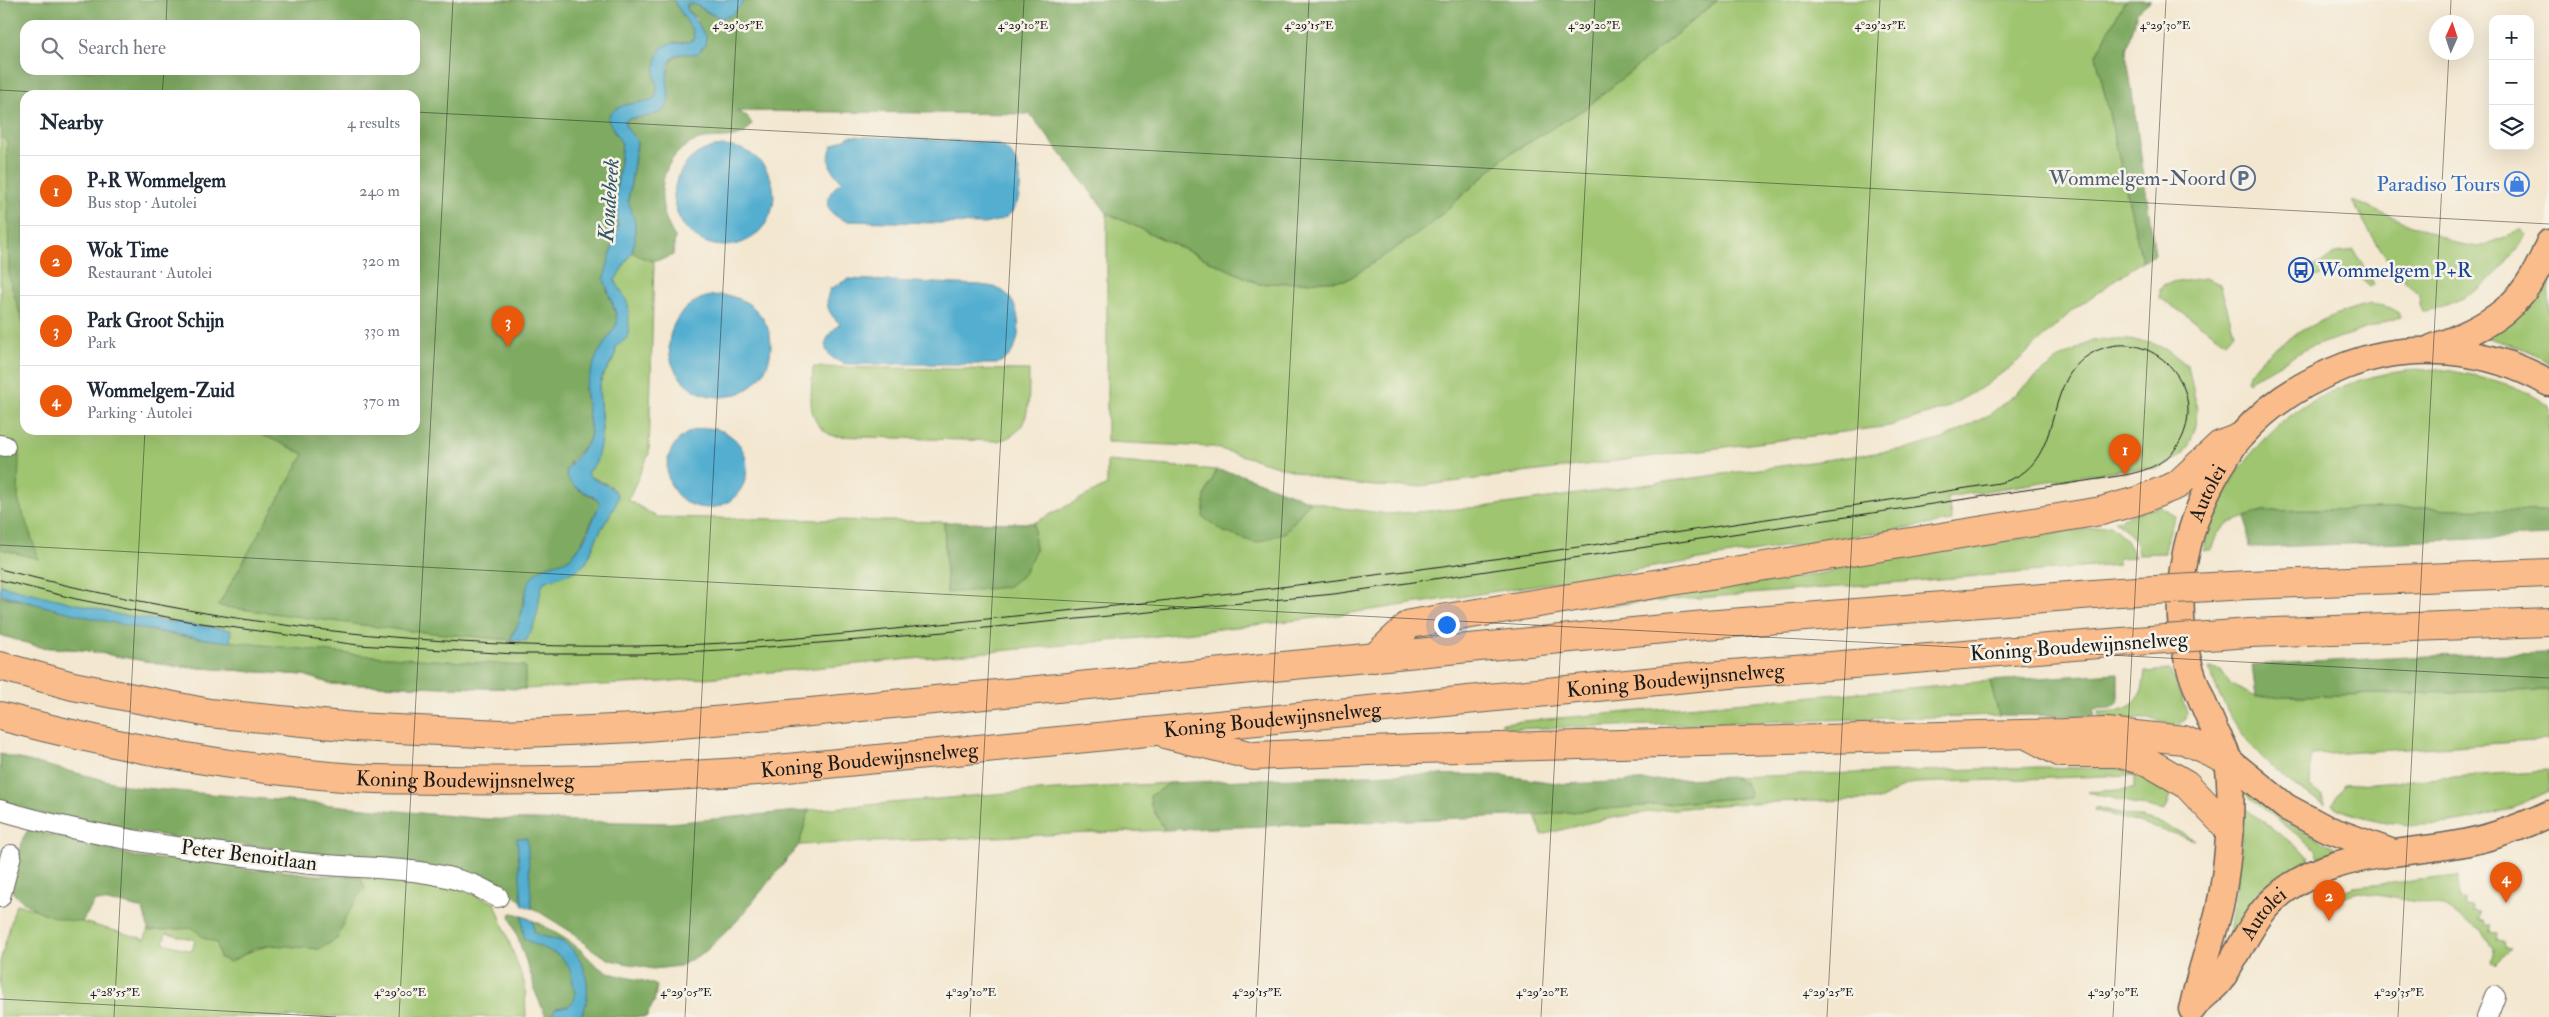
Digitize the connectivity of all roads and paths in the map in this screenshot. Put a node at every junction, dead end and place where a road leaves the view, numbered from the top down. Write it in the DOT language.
graph roads {
  1 [pos="2549,243"];
  2 [pos="2428,349"];
  3 [pos="2549,383"];
  4 [pos="2238,438"];
  5 [pos="2549,574"];
  6 [pos="2549,622"];
  7 [pos="1374,658"];
  8 [pos="0,666"];
  9 [pos="0,716"];
  10 [pos="1150,730"];
  11 [pos="2023,733"];
  12 [pos="2228,760"];
  13 [pos="0,810"];
  14 [pos="2549,814"];
  15 [pos="2228,829"];
  16 [pos="2392,852"];
  17 [pos="11,855"];
  18 [pos="498,897"];
  19 [pos="0,898"];
  20 [pos="2495,996"];
  21 [pos="2190,1012"];
  22 [pos="2487,1017"];
  1 -- 2 [label="main road, Autolei"];
  2 -- 3 [label="main road, Autolei"];
  2 -- 4 [label="main road, Autolei"];
  4 -- 7 [label="highway"];
  4 -- 12 [label="main road, Autolei"];
  5 -- 7 [label="highway, bridge"];
  6 -- 10 [label="highway, Koning Boudewijnsnelweg, bridge"];
  7 -- 8 [label="highway"];
  9 -- 10 [label="highway, Koning Boudewijnsnelweg"];
  10 -- 11 [label="highway"];
  11 -- 12 [label="highway"];
  11 -- 15 [label="highway"];
  12 -- 15 [label="main road, Autolei"];
  12 -- 16 [label="main road, Autolei"];
  13 -- 18 [label="street, Peter Benoitlaan"];
  14 -- 16 [label="main road, Autolei"];
  15 -- 21 [label="main road, Autolei"];
  16 -- 21 [label="main road, Autolei"];
  17 -- 19 [label="street"];
  20 -- 22 [label="street"];
}
